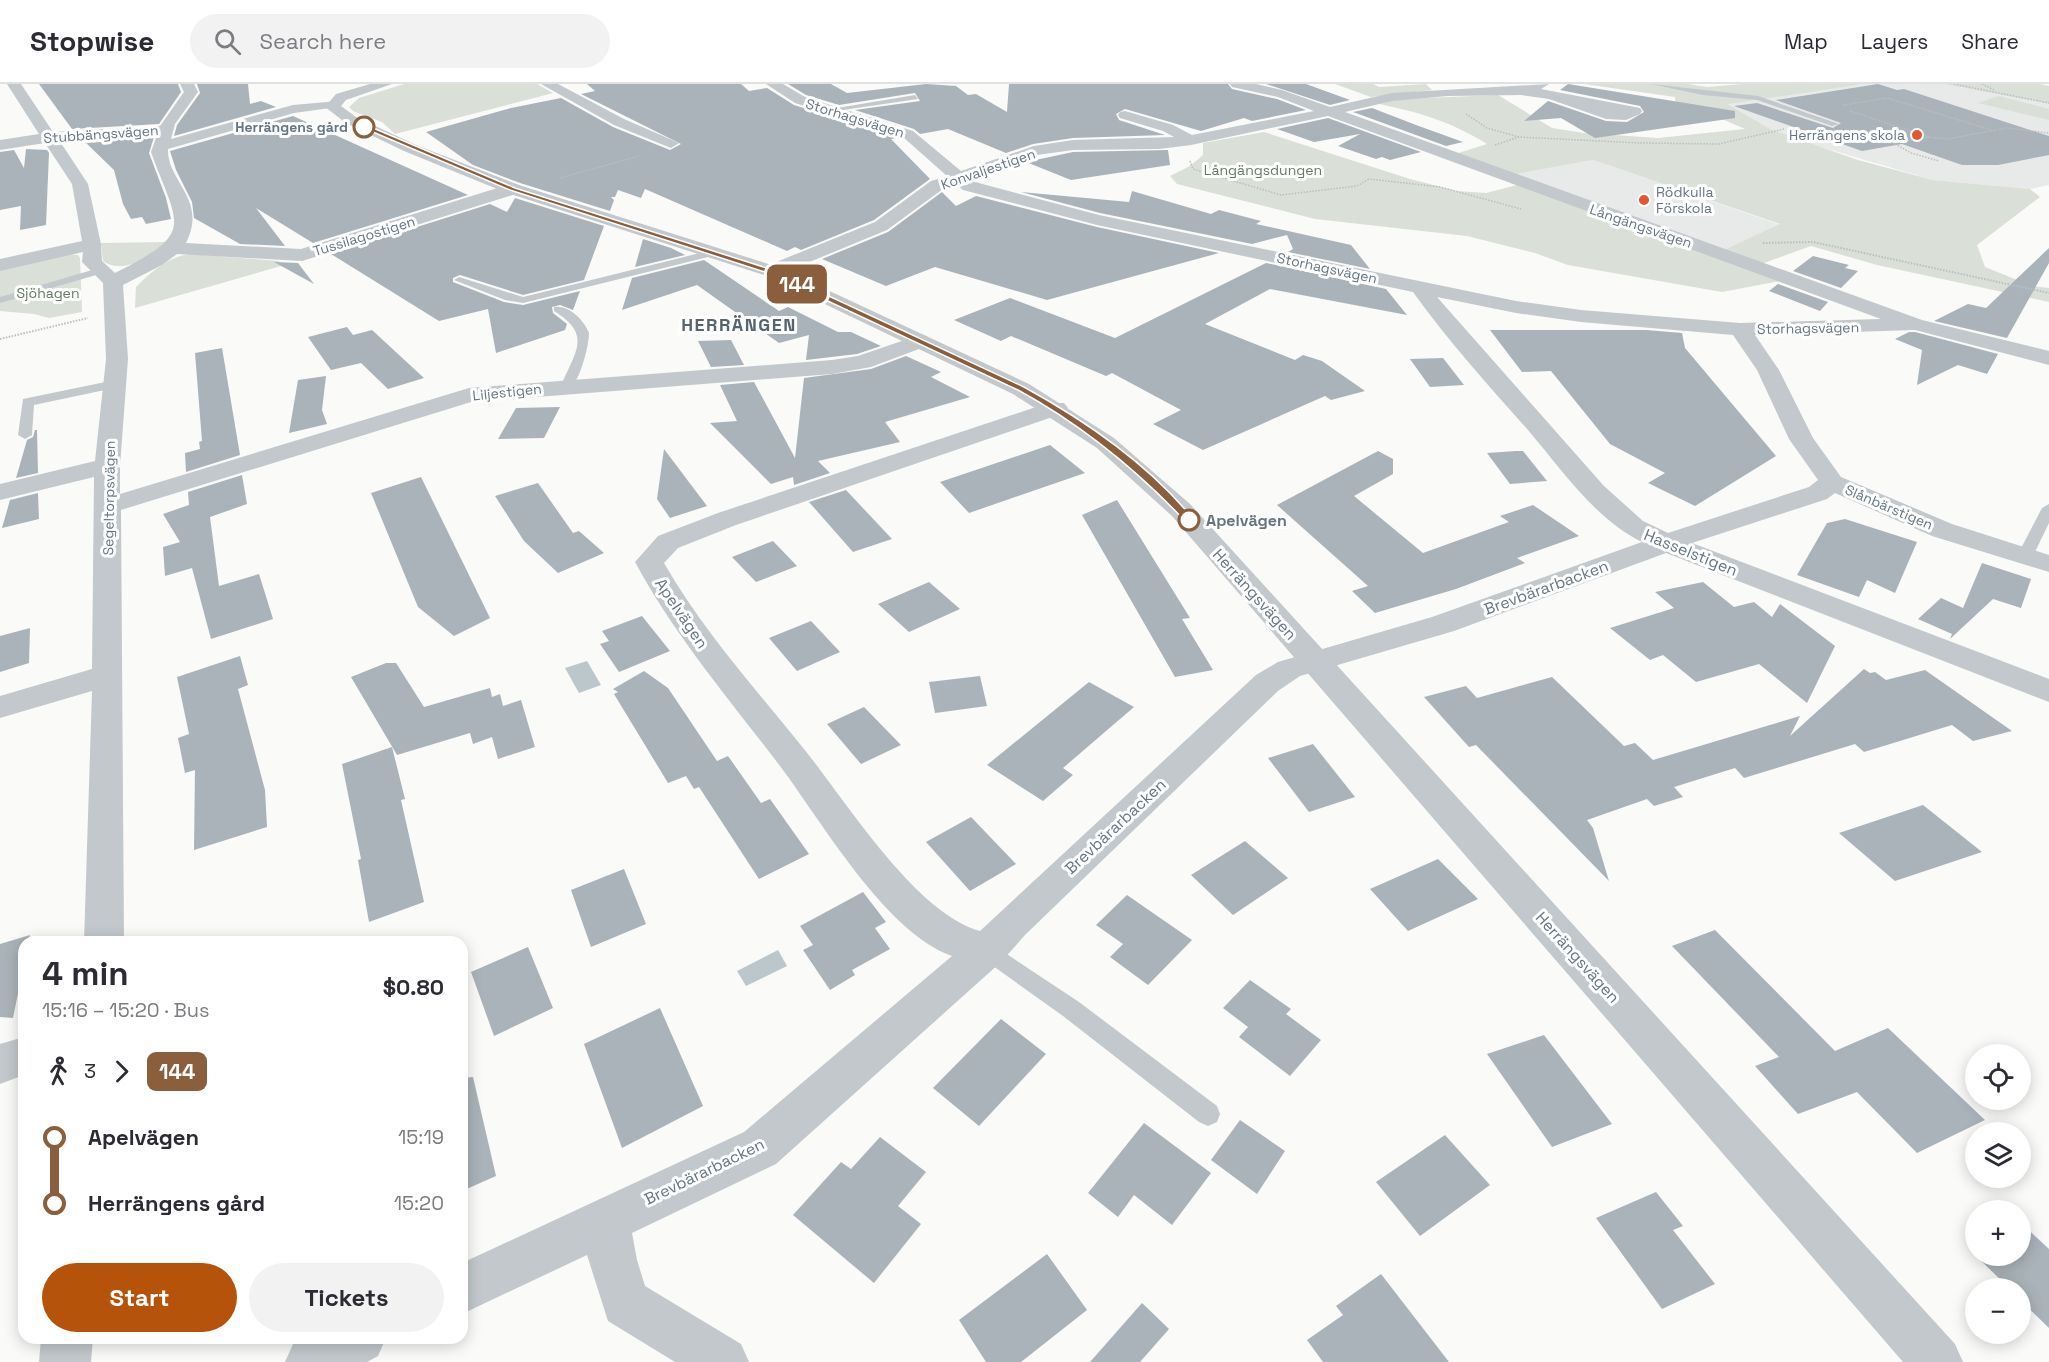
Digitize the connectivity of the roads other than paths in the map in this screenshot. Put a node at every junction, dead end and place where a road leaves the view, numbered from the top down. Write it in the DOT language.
graph roads {
  1 [pos="385,84"];
  2 [pos="548,84"];
  3 [pos="773,84"];
  4 [pos="1237,84"];
  5 [pos="1542,84"];
  6 [pos="1656,84"];
  7 [pos="194,85"];
  8 [pos="10,87"];
  9 [pos="1441,88"];
  10 [pos="1521,91"];
  11 [pos="915,97"];
  12 [pos="1558,97"];
  13 [pos="333,104"];
  14 [pos="829,110"];
  15 [pos="1325,111"];
  16 [pos="1125,115"];
  17 [pos="1835,124"];
  18 [pos="50,137"];
  19 [pos="164,138"];
  20 [pos="1187,141"];
  21 [pos="671,143"];
  22 [pos="0,145"];
  23 [pos="956,177"];
  24 [pos="513,189"];
  25 [pos="92,244"];
  26 [pos="175,248"];
  27 [pos="712,254"];
  28 [pos="0,265"];
  29 [pos="771,272"];
  30 [pos="106,277"];
  31 [pos="459,280"];
  32 [pos="1420,288"];
  33 [pos="0,300"];
  34 [pos="558,309"];
  35 [pos="1915,324"];
  36 [pos="1740,329"];
  37 [pos="919,341"];
  38 [pos="2049,358"];
  39 [pos="115,384"];
  40 [pos="567,386"];
  41 [pos="1056,408"];
  42 [pos="25,435"];
  43 [pos="107,466"];
  44 [pos="1832,482"];
  45 [pos="0,492"];
  46 [pos="107,506"];
  47 [pos="2049,508"];
  48 [pos="1666,543"];
  49 [pos="2037,560"];
  50 [pos="1316,662"];
  51 [pos="108,675"];
  52 [pos="2049,691"];
  53 [pos="0,706"];
  54 [pos="104,936"];
  55 [pos="987,950"];
  56 [pos="18,1058"];
  57 [pos="0,1064"];
  58 [pos="1208,1114"];
  59 [pos="606,1219"];
  60 [pos="468,1286"];
  61 [pos="66,1344"];
  62 [pos="348,1344"];
  63 [pos="65,1362"];
  64 [pos="310,1362"];
  65 [pos="723,1362"];
  66 [pos="1937,1362"];
  1 -- 13 [label="street"];
  2 -- 21 [label="street"];
  3 -- 14 [label="street, Storhagsvägen"];
  4 -- 15 [label="street, Långängsvägen"];
  5 -- 10 [label="street, Konvaljestigen"];
  6 -- 17 [label="lane"];
  7 -- 19 [label="street"];
  8 -- 18 [label="street, Segeltorpsvägen"];
  9 -- 10 [label="street, Konvaljestigen"];
  9 -- 15 [label="street, Konvaljestigen"];
  10 -- 12 [label="street, Konvaljestigen"];
  11 -- 14 [label="lane"];
  13 -- 19 [label="street"];
  13 -- 24 [label="street, Herrängsvägen"];
  14 -- 23 [label="street, Storhagsvägen"];
  15 -- 20 [label="street, Konvaljestigen"];
  15 -- 35 [label="street, Långängsvägen"];
  16 -- 20 [label="street"];
  18 -- 19 [label="street, Stubbängsvägen"];
  18 -- 22 [label="street, Stubbängsvägen"];
  18 -- 25 [label="street, Segeltorpsvägen"];
  19 -- 26 [label="street"];
  20 -- 23 [label="street, Konvaljestigen"];
  23 -- 29 [label="street, Konvaljestigen"];
  23 -- 32 [label="street, Storhagsvägen"];
  24 -- 26 [label="street, Tussilagostigen"];
  24 -- 27 [label="street, Herrängsvägen"];
  25 -- 28 [label="street"];
  25 -- 30 [label="street, Segeltorpsvägen"];
  26 -- 30 [label="street"];
  27 -- 29 [label="street, Herrängsvägen"];
  27 -- 31 [label="lane"];
  29 -- 37 [label="street, Herrängsvägen"];
  30 -- 33 [label="lane"];
  30 -- 39 [label="street, Segeltorpsvägen"];
  32 -- 36 [label="street, Storhagsvägen"];
  32 -- 48 [label="street, Hasselstigen"];
  34 -- 40 [label="lane"];
  35 -- 36 [label="street, Storhagsvägen"];
  35 -- 38 [label="street, Långängsvägen"];
  36 -- 44 [label="street, Slånbärstigen"];
  37 -- 40 [label="street, Liljestigen"];
  37 -- 41 [label="street, Herrängsvägen"];
  39 -- 42 [label="lane"];
  39 -- 43 [label="street, Segeltorpsvägen"];
  40 -- 46 [label="street, Liljestigen"];
  41 -- 50 [label="street, Herrängsvägen"];
  41 -- 55 [label="street, Apelvägen"];
  43 -- 45 [label="street"];
  43 -- 46 [label="street, Segeltorpsvägen"];
  44 -- 48 [label="street, Brevbärarbacken"];
  44 -- 49 [label="street, Slånbärstigen"];
  46 -- 51 [label="street, Segeltorpsvägen"];
  47 -- 49 [label="lane"];
  48 -- 50 [label="street, Brevbärarbacken"];
  48 -- 52 [label="street, Hasselstigen"];
  50 -- 55 [label="street, Brevbärarbacken"];
  50 -- 66 [label="street, Herrängsvägen"];
  51 -- 53 [label="street"];
  51 -- 54 [label="street, Segeltorpsvägen"];
  55 -- 58 [label="lane"];
  55 -- 59 [label="street, Brevbärarbacken"];
  56 -- 57 [label="street"];
  59 -- 60 [label="street, Brevbärarbacken"];
  59 -- 65 [label="street"];
  61 -- 63 [label="street"];
  62 -- 64 [label="street"];
}
